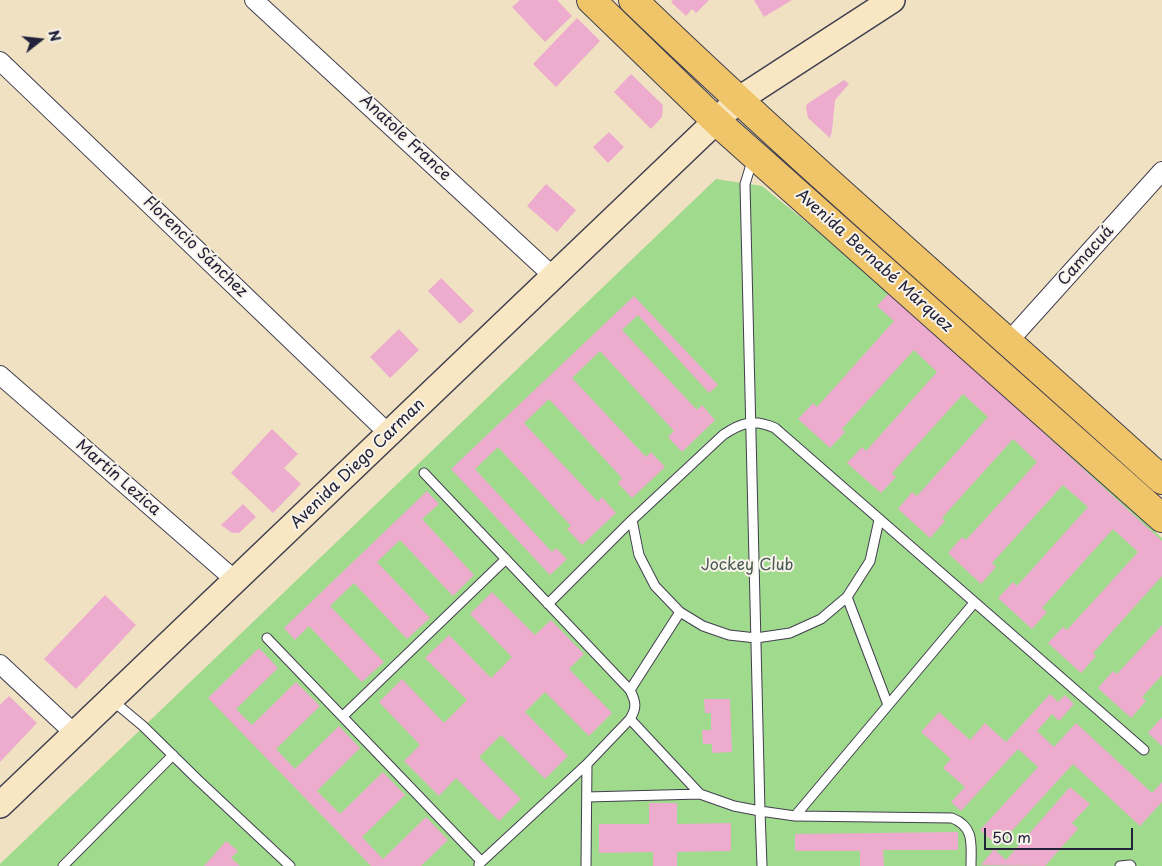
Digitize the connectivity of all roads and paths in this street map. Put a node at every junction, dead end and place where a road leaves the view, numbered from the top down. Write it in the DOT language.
graph roads {
  1 [pos="254,0"];
  2 [pos="591,0"];
  3 [pos="633,0"];
  4 [pos="892,0"];
  5 [pos="0,61"];
  6 [pos="738,100"];
  7 [pos="716,121"];
  8 [pos="754,154"];
  9 [pos="1162,171"];
  10 [pos="554,277"];
  11 [pos="1009,341"];
  12 [pos="0,375"];
  13 [pos="750,423"];
  14 [pos="389,434"];
  15 [pos="424,473"];
  16 [pos="1162,480"];
  17 [pos="1162,518"];
  18 [pos="632,520"];
  19 [pos="879,520"];
  20 [pos="506,559"];
  21 [pos="236,580"];
  22 [pos="847,597"];
  23 [pos="974,603"];
  24 [pos="548,604"];
  25 [pos="680,612"];
  26 [pos="267,638"];
  27 [pos="756,638"];
  28 [pos="0,664"];
  29 [pos="630,690"];
  30 [pos="111,700"];
  31 [pos="888,705"];
  32 [pos="343,716"];
  33 [pos="630,719"];
  34 [pos="75,734"];
  35 [pos="1144,750"];
  36 [pos="174,755"];
  37 [pos="587,764"];
  38 [pos="700,794"];
  39 [pos="587,797"];
  40 [pos="0,805"];
  41 [pos="760,811"];
  42 [pos="795,816"];
  43 [pos="479,864"];
  44 [pos="63,866"];
  45 [pos="290,866"];
  46 [pos="586,866"];
  47 [pos="762,866"];
  48 [pos="971,866"];
  49 [pos="1120,866"];
  50 [pos="1131,866"];
  1 -- 10 [label="street, Anatole France"];
  2 -- 7 [label="main road, Avenida Bernabé Márquez"];
  3 -- 6 [label="main road, Avenida Bernabé Márquez"];
  4 -- 6 [label="main road, Avenida Diego Carman"];
  5 -- 14 [label="street, Florencio Sánchez"];
  6 -- 7 [label="main road, Avenida Diego Carman"];
  6 -- 11 [label="main road, Avenida Bernabé Márquez"];
  7 -- 8 [label="main road, Avenida Bernabé Márquez"];
  7 -- 10 [label="main road, Avenida Diego Carman"];
  8 -- 13 [label="lane"];
  8 -- 17 [label="main road, Avenida Bernabé Márquez"];
  9 -- 11 [label="street, Camacuá"];
  10 -- 14 [label="main road, Avenida Diego Carman"];
  11 -- 16 [label="main road, Avenida Bernabé Márquez"];
  12 -- 21 [label="street, Martín Lezica"];
  13 -- 18 [label="lane"];
  13 -- 19 [label="lane"];
  13 -- 27 [label="lane"];
  14 -- 21 [label="main road, Avenida Diego Carman"];
  15 -- 20 [label="lane"];
  18 -- 24 [label="lane"];
  18 -- 25 [label="lane"];
  19 -- 22 [label="lane"];
  19 -- 23 [label="lane"];
  20 -- 24 [label="lane"];
  20 -- 32 [label="lane"];
  21 -- 30 [label="main road, Avenida Diego Carman"];
  22 -- 27 [label="lane"];
  22 -- 31 [label="lane"];
  23 -- 31 [label="lane"];
  23 -- 35 [label="lane"];
  24 -- 29 [label="lane"];
  25 -- 27 [label="lane"];
  25 -- 29 [label="lane"];
  26 -- 32 [label="lane"];
  27 -- 41 [label="lane"];
  28 -- 34 [label="street"];
  29 -- 33 [label="lane"];
  30 -- 34 [label="main road, Avenida Diego Carman"];
  30 -- 36 [label="lane"];
  31 -- 42 [label="lane"];
  32 -- 43 [label="lane"];
  33 -- 37 [label="lane"];
  33 -- 38 [label="lane"];
  34 -- 40 [label="main road, Avenida Diego Carman"];
  36 -- 44 [label="lane"];
  36 -- 45 [label="lane"];
  37 -- 39 [label="lane"];
  37 -- 43 [label="lane"];
  38 -- 39 [label="lane"];
  38 -- 41 [label="lane"];
  39 -- 46 [label="lane"];
  41 -- 42 [label="lane"];
  41 -- 47 [label="lane"];
  42 -- 48 [label="lane"];
  49 -- 50 [label="lane"];
}
